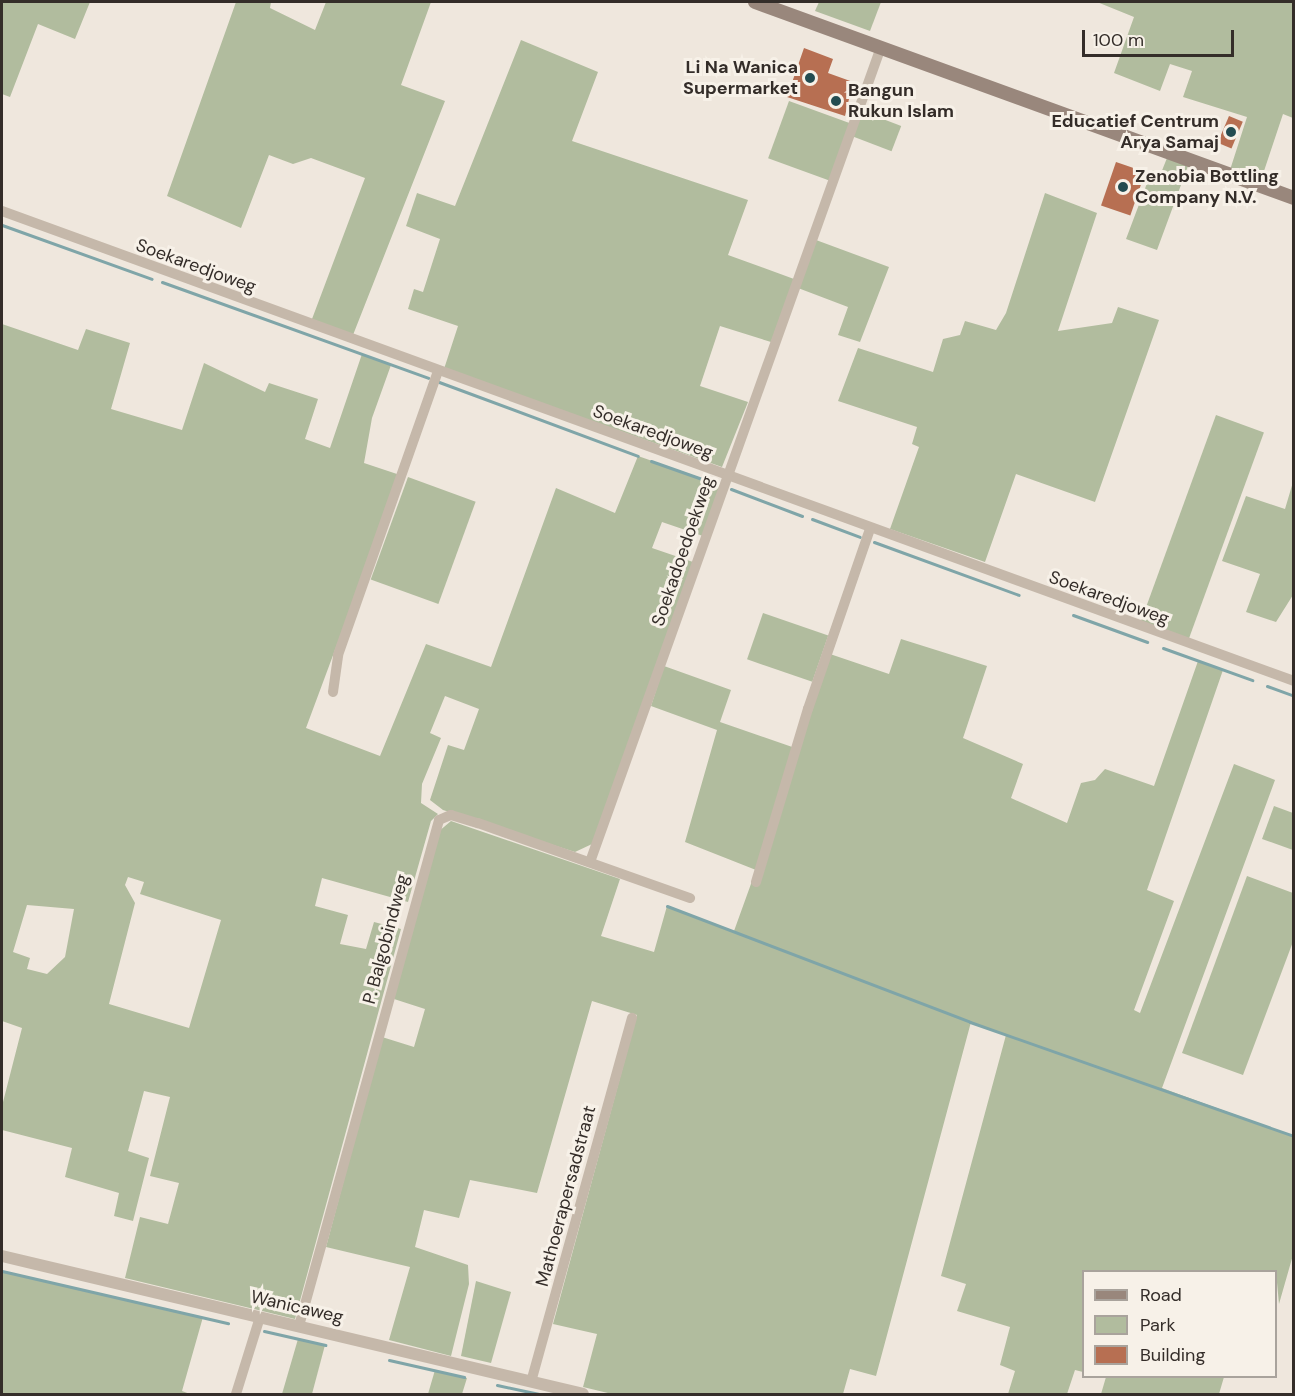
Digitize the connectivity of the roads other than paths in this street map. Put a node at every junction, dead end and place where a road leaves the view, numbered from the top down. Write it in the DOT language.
graph roads {
  1 [pos="755,2"];
  2 [pos="881,47"];
  3 [pos="1293,198"];
  4 [pos="2,211"];
  5 [pos="438,371"];
  6 [pos="727,477"];
  7 [pos="870,529"];
  8 [pos="1293,681"];
  9 [pos="333,692"];
  10 [pos="590,862"];
  11 [pos="756,882"];
  12 [pos="690,898"];
  13 [pos="632,1018"];
  14 [pos="2,1256"];
  15 [pos="260,1317"];
  16 [pos="299,1326"];
  17 [pos="531,1382"];
  18 [pos="236,1395"];
  19 [pos="583,1395"];
  1 -- 2 [label="main road"];
  2 -- 3 [label="main road"];
  2 -- 6 [label="street, Soekadoedoekweg"];
  4 -- 5 [label="street, Soekaredjoweg"];
  5 -- 6 [label="street, Soekaredjoweg"];
  5 -- 9 [label="street"];
  6 -- 7 [label="street, Soekaredjoweg"];
  6 -- 10 [label="street, Soekadoedoekweg"];
  7 -- 8 [label="street, Soekaredjoweg"];
  7 -- 11 [label="street"];
  10 -- 12 [label="street, P. Balgobindweg"];
  10 -- 16 [label="street, P. Balgobindweg"];
  13 -- 17 [label="street, Mathoerapersadstraat"];
  14 -- 15 [label="street, Wanicaweg"];
  15 -- 16 [label="street, Wanicaweg"];
  15 -- 18 [label="street"];
  16 -- 17 [label="street, Wanicaweg"];
  17 -- 19 [label="street, Wanicaweg"];
}
